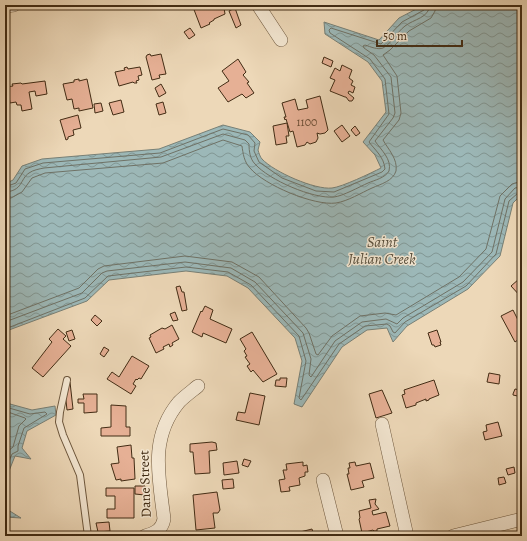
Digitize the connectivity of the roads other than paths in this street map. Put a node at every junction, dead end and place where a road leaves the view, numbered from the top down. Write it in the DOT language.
graph roads {
  1 [pos="14,5"];
  2 [pos="258,5"];
  3 [pos="5,6"];
  4 [pos="281,40"];
  5 [pos="67,380"];
  6 [pos="198,386"];
  7 [pos="382,424"];
  8 [pos="323,480"];
  9 [pos="522,519"];
  10 [pos="88,536"];
  11 [pos="145,536"];
  12 [pos="337,536"];
  13 [pos="407,536"];
  14 [pos="453,536"];
  1 -- 3 [label="street"];
  2 -- 4 [label="street"];
  5 -- 10 [label="lane"];
  6 -- 11 [label="street, Dane Street"];
  7 -- 13 [label="street"];
  8 -- 12 [label="street"];
  9 -- 14 [label="street"];
}
